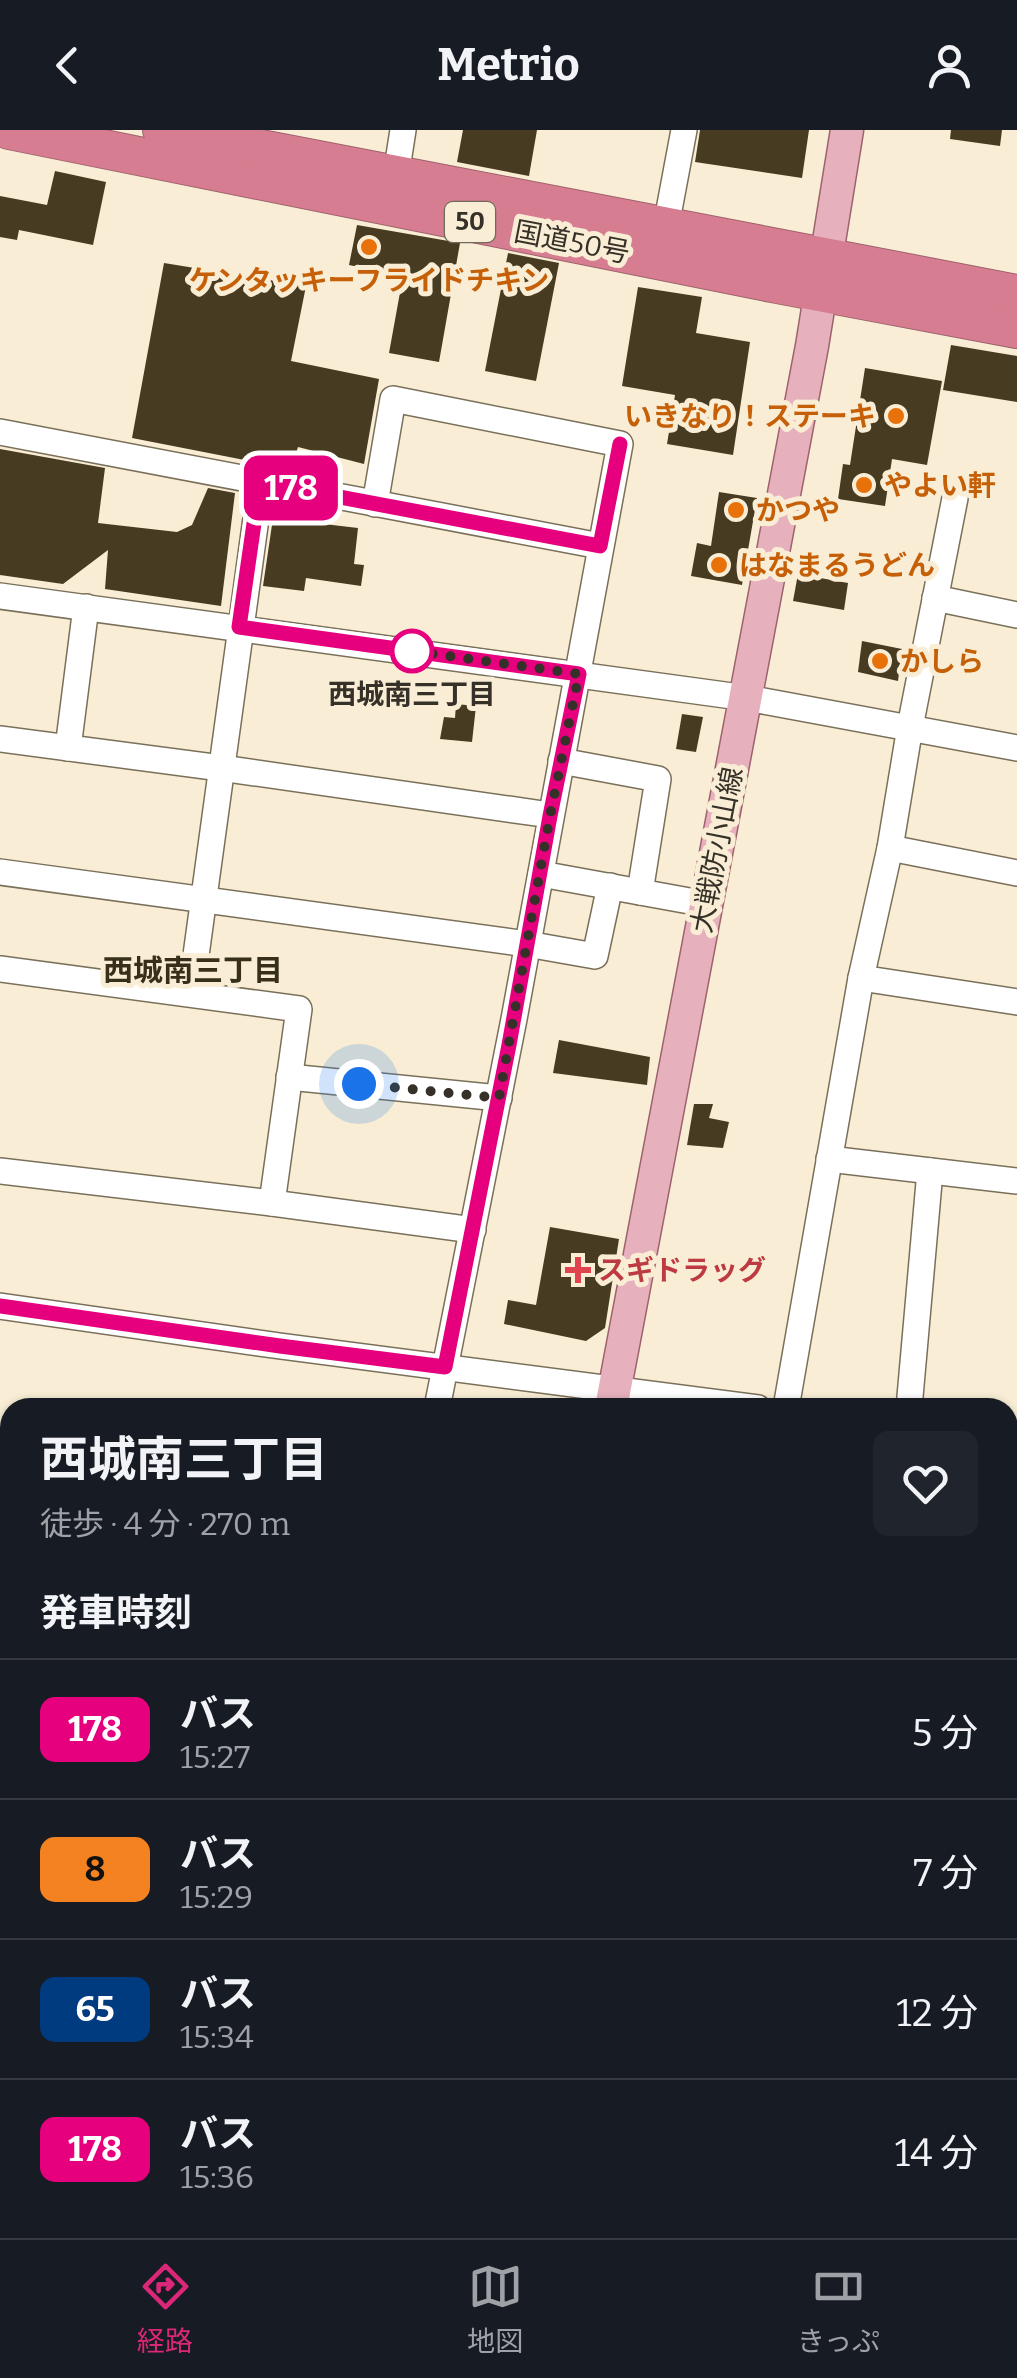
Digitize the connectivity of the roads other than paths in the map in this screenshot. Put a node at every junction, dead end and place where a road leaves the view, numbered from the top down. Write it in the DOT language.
graph roads {
  1 [pos="9,130"];
  2 [pos="162,130"];
  3 [pos="402,130"];
  4 [pos="684,130"];
  5 [pos="846,130"];
  6 [pos="396,175"];
  7 [pos="666,226"];
  8 [pos="825,275"];
  9 [pos="1017,294"];
  10 [pos="1017,329"];
  11 [pos="0,432"];
  12 [pos="260,482"];
  13 [pos="955,498"];
  14 [pos="375,504"];
  15 [pos="600,546"];
  16 [pos="0,596"];
  17 [pos="935,598"];
  18 [pos="86,607"];
  19 [pos="1017,615"];
  20 [pos="239,627"];
  21 [pos="579,674"];
  22 [pos="746,698"];
  23 [pos="910,727"];
  24 [pos="0,739"];
  25 [pos="68,748"];
  26 [pos="1017,748"];
  27 [pos="562,761"];
  28 [pos="220,768"];
  29 [pos="550,816"];
  30 [pos="890,848"];
  31 [pos="0,872"];
  32 [pos="540,874"];
  33 [pos="1017,874"];
  34 [pos="610,886"];
  35 [pos="640,892"];
  36 [pos="203,900"];
  37 [pos="706,904"];
  38 [pos="527,944"];
  39 [pos="0,969"];
  40 [pos="193,976"];
  41 [pos="861,978"];
  42 [pos="1017,1002"];
  43 [pos="290,1077"];
  44 [pos="499,1098"];
  45 [pos="829,1159"];
  46 [pos="0,1170"];
  47 [pos="930,1171"];
  48 [pos="1017,1182"];
  49 [pos="272,1203"];
  50 [pos="473,1230"];
  51 [pos="0,1306"];
  52 [pos="445,1367"];
  53 [pos="439,1398"];
  54 [pos="607,1398"];
  55 [pos="612,1398"];
  56 [pos="788,1398"];
  57 [pos="911,1398"];
  1 -- 8 [label="highway, 国道50号 / 50"];
  2 -- 6 [label="highway, 国道50号 / 50"];
  3 -- 6 [label="street"];
  4 -- 7 [label="street"];
  5 -- 8 [label="main road, 大戦防小山線"];
  6 -- 7 [label="highway, 国道50号 / 50"];
  7 -- 8 [label="highway, 国道50号 / 50"];
  8 -- 9 [label="highway, 国道50号 / 50"];
  8 -- 10 [label="highway, 国道50号 / 50"];
  8 -- 22 [label="main road, 大戦防小山線"];
  11 -- 12 [label="street"];
  12 -- 14 [label="street"];
  12 -- 20 [label="street"];
  13 -- 17 [label="street"];
  14 -- 15 [label="street"];
  14 -- 15 [label="street"];
  15 -- 21 [label="street"];
  16 -- 18 [label="street"];
  17 -- 19 [label="street"];
  17 -- 23 [label="street"];
  18 -- 20 [label="street"];
  18 -- 25 [label="street"];
  20 -- 21 [label="street"];
  20 -- 28 [label="street"];
  21 -- 22 [label="street"];
  21 -- 27 [label="street"];
  22 -- 23 [label="street"];
  22 -- 37 [label="main road, 大戦防小山線"];
  23 -- 26 [label="street"];
  23 -- 30 [label="street"];
  24 -- 25 [label="street"];
  25 -- 28 [label="street"];
  27 -- 29 [label="street"];
  27 -- 35 [label="street"];
  28 -- 29 [label="street"];
  28 -- 36 [label="street"];
  29 -- 32 [label="street"];
  30 -- 33 [label="street"];
  30 -- 41 [label="street"];
  31 -- 36 [label="street"];
  32 -- 34 [label="street"];
  32 -- 38 [label="street"];
  34 -- 35 [label="street"];
  34 -- 38 [label="street"];
  35 -- 37 [label="street"];
  36 -- 38 [label="street"];
  36 -- 40 [label="street"];
  37 -- 55 [label="main road, 大戦防小山線"];
  38 -- 44 [label="street"];
  39 -- 43 [label="street"];
  41 -- 42 [label="street"];
  41 -- 45 [label="street"];
  43 -- 44 [label="street"];
  43 -- 49 [label="street"];
  44 -- 50 [label="street"];
  45 -- 47 [label="street"];
  45 -- 56 [label="street"];
  46 -- 49 [label="street"];
  47 -- 48 [label="street"];
  47 -- 57 [label="street"];
  49 -- 50 [label="street"];
  50 -- 52 [label="street"];
  51 -- 52 [label="street"];
  52 -- 53 [label="street"];
  52 -- 54 [label="street"];
}
